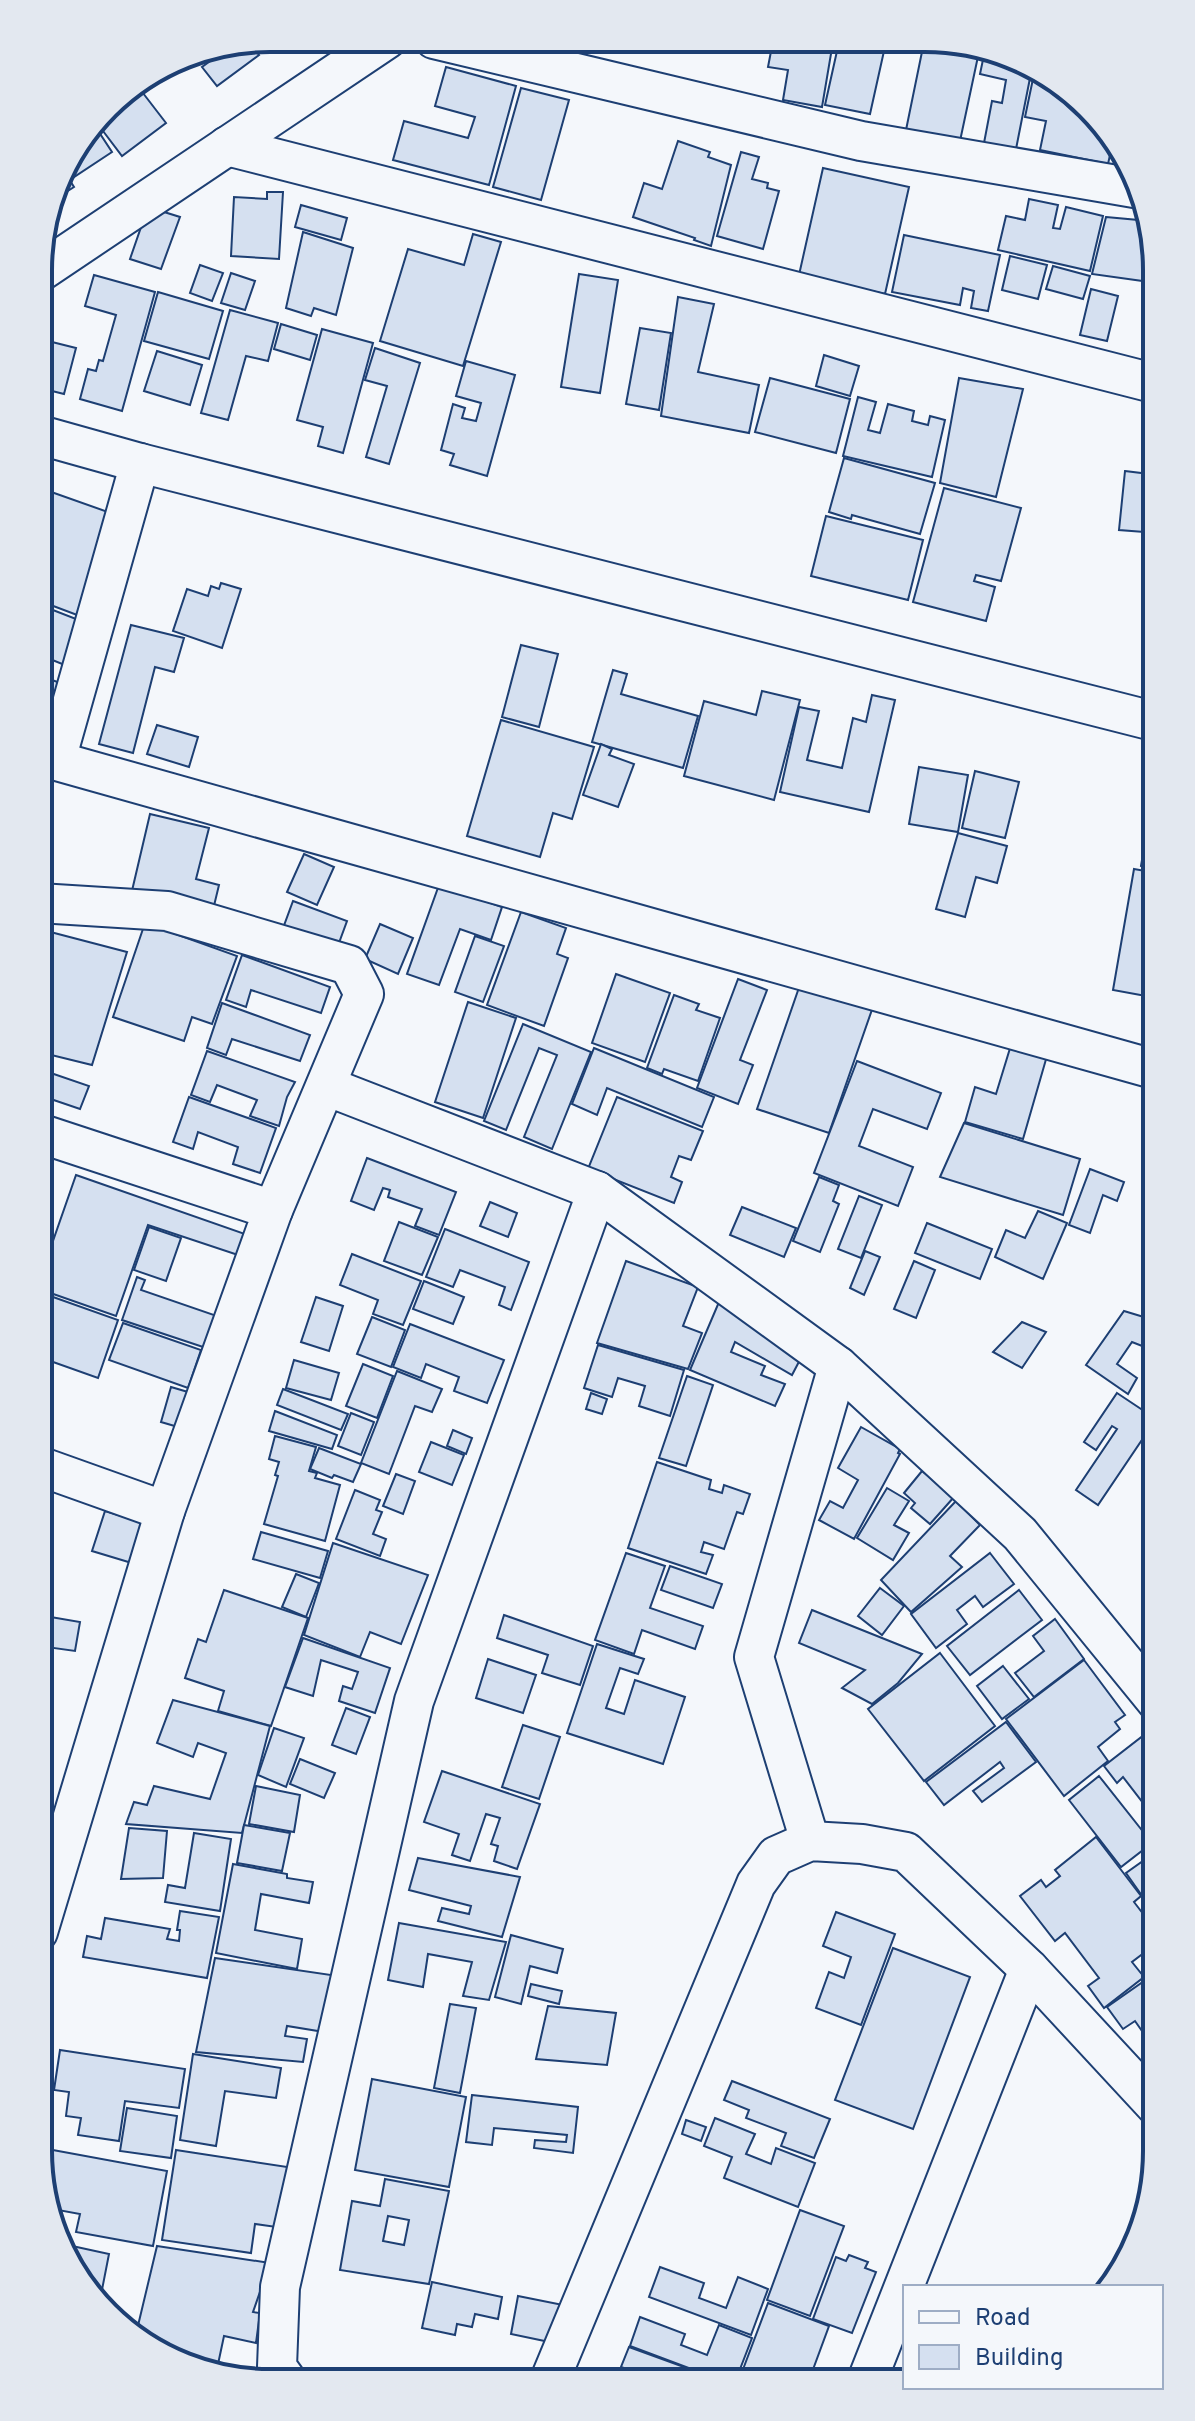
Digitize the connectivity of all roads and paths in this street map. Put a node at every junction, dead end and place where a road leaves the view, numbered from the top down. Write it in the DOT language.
graph roads {
  1 [pos="355,52"];
  2 [pos="488,52"];
  3 [pos="227,146"];
  4 [pos="1125,186"];
  5 [pos="52,264"];
  6 [pos="1143,380"];
  7 [pos="52,438"];
  8 [pos="140,463"];
  9 [pos="1143,718"];
  10 [pos="52,745"];
  11 [pos="52,759"];
  12 [pos="52,904"];
  13 [pos="1143,1066"];
  14 [pos="326,1086"];
  15 [pos="52,1137"];
  16 [pos="597,1191"];
  17 [pos="273,1210"];
  18 [pos="838,1366"];
  19 [pos="52,1471"];
  20 [pos="165,1511"];
  21 [pos="1143,1680"];
  22 [pos="52,1835"];
  23 [pos="810,1841"];
  24 [pos="1029,1969"];
  25 [pos="1143,2092"];
  26 [pos="905,2285"];
  27 [pos="903,2289"];
  28 [pos="278,2369"];
  29 [pos="554,2369"];
  30 [pos="872,2369"];
  1 -- 3 [label="street"];
  2 -- 4 [label="street"];
  3 -- 5 [label="street"];
  3 -- 6 [label="street"];
  7 -- 8 [label="street"];
  8 -- 9 [label="street"];
  8 -- 10 [label="street"];
  11 -- 13 [label="street"];
  12 -- 14 [label="street"];
  14 -- 16 [label="street"];
  14 -- 17 [label="street"];
  15 -- 17 [label="street"];
  16 -- 18 [label="street"];
  16 -- 28 [label="street"];
  17 -- 20 [label="street"];
  18 -- 21 [label="street"];
  18 -- 23 [label="street"];
  19 -- 20 [label="street"];
  20 -- 22 [label="street"];
  23 -- 24 [label="street"];
  23 -- 29 [label="street"];
  24 -- 25 [label="street"];
  24 -- 26 [label="street"];
  27 -- 30 [label="street"];
}
